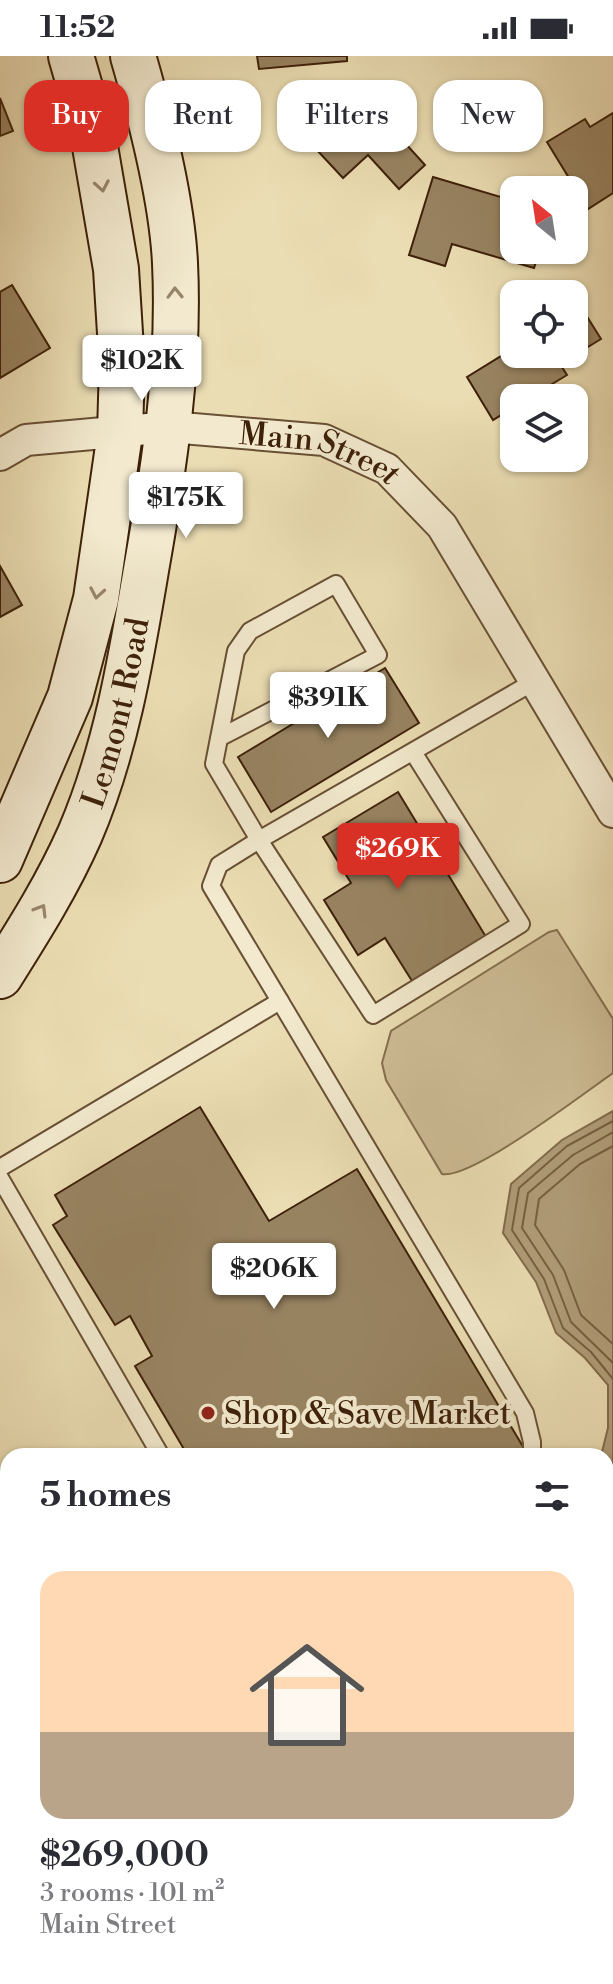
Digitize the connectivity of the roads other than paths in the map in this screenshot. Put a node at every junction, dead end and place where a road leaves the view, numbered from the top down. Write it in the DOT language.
graph roads {
  1 [pos="71,56"];
  2 [pos="133,56"];
  3 [pos="170,427"];
  4 [pos="120,433"];
  5 [pos="0,455"];
  6 [pos="535,681"];
  7 [pos="219,738"];
  8 [pos="413,752"];
  9 [pos="613,812"];
  10 [pos="259,840"];
  11 [pos="0,860"];
  12 [pos="0,976"];
  13 [pos="280,1001"];
  14 [pos="0,1168"];
  15 [pos="0,1178"];
  16 [pos="156,1448"];
  17 [pos="531,1448"];
  1 -- 4 [label="main road, one-way"];
  3 -- 2 [label="main road, one-way"];
  3 -- 4 [label="street, Main Street"];
  3 -- 6 [label="street, Main Street"];
  12 -- 3 [label="main road, Lemont Road, one-way"];
  4 -- 5 [label="street, Main Street"];
  4 -- 11 [label="main road, Lemont Road, one-way"];
  6 -- 8 [label="lane"];
  6 -- 9 [label="street, Main Street"];
  7 -- 7 [label="lane"];
  7 -- 10 [label="lane"];
  8 -- 10 [label="lane"];
  8 -- 10 [label="lane"];
  10 -- 13 [label="lane"];
  13 -- 14 [label="lane"];
  13 -- 17 [label="lane"];
  15 -- 16 [label="lane"];
}
